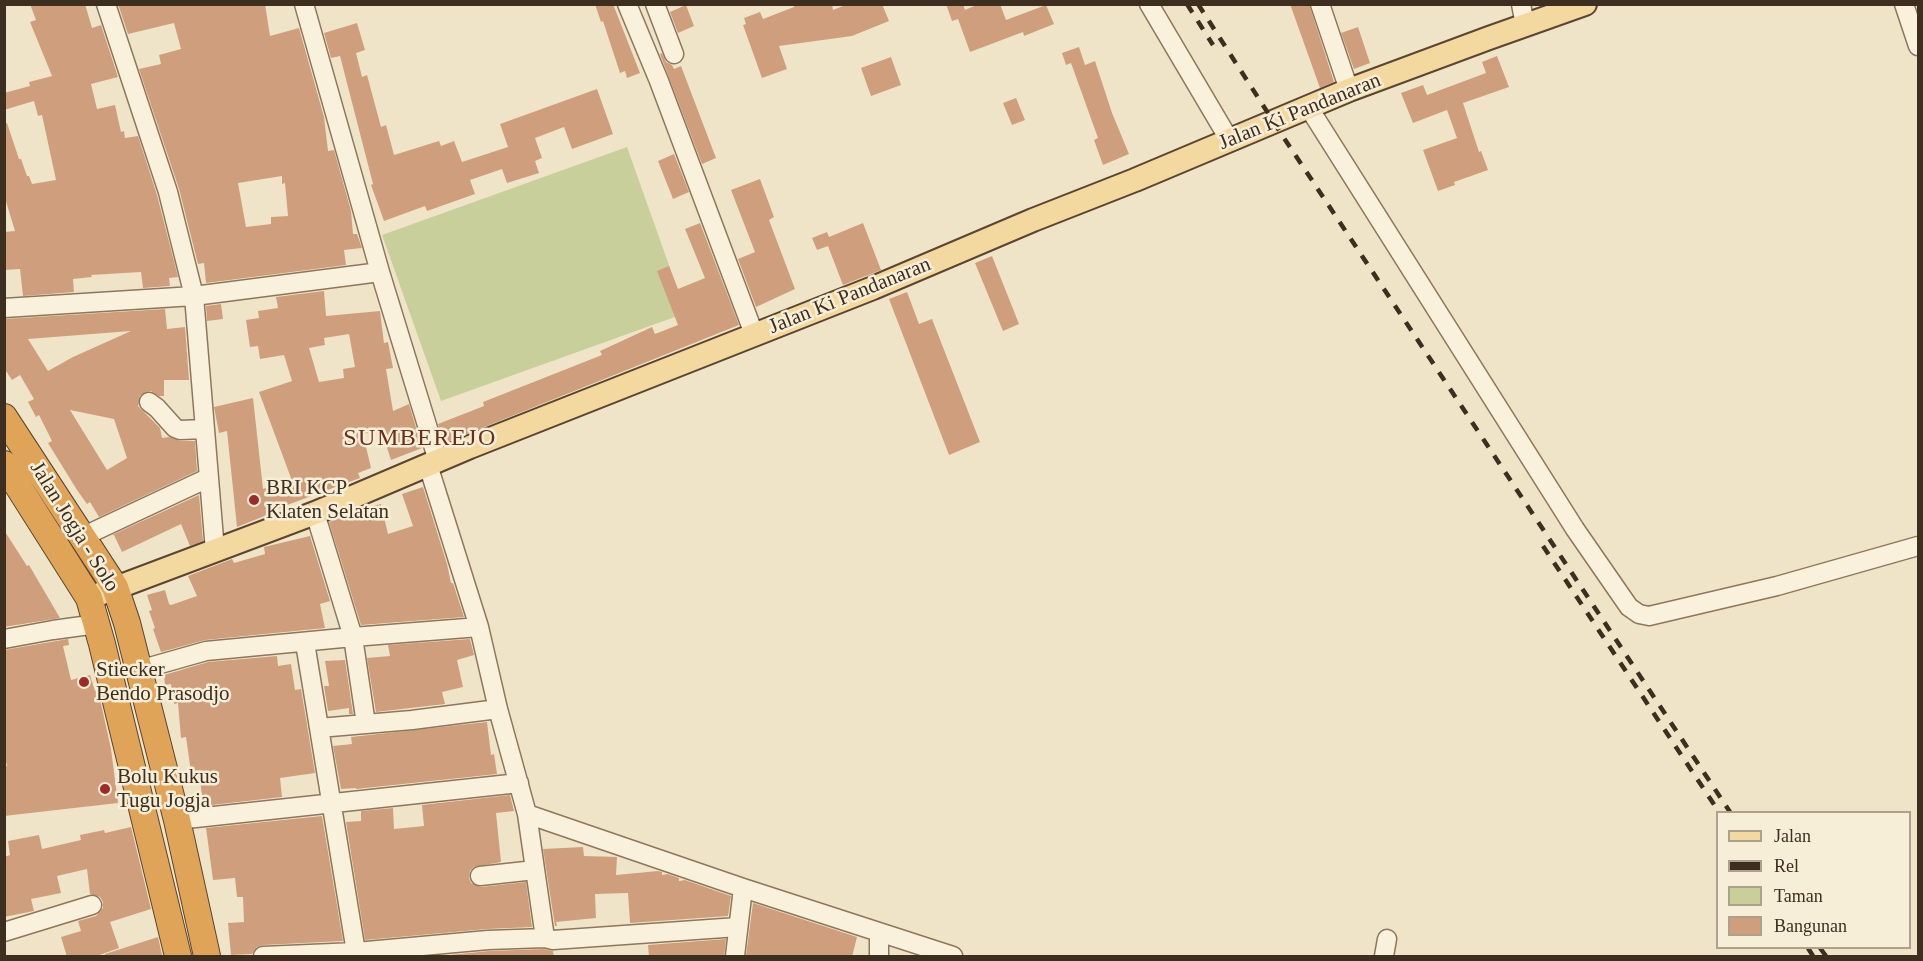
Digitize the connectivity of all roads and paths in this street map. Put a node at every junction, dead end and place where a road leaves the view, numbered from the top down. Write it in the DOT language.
graph roads {
  1 [pos="106,4"];
  2 [pos="304,4"];
  3 [pos="627,4"];
  4 [pos="656,4"];
  5 [pos="1149,4"];
  6 [pos="1320,4"];
  7 [pos="1585,4"];
  8 [pos="1904,4"];
  9 [pos="1523,15"];
  10 [pos="1918,46"];
  11 [pos="674,54"];
  12 [pos="1349,90"];
  13 [pos="1309,108"];
  14 [pos="1230,141"];
  15 [pos="380,272"];
  16 [pos="194,296"];
  17 [pos="4,308"];
  18 [pos="754,334"];
  19 [pos="149,402"];
  20 [pos="4,417"];
  21 [pos="204,429"];
  22 [pos="29,453"];
  23 [pos="433,463"];
  24 [pos="5,467"];
  25 [pos="208,478"];
  26 [pos="315,513"];
  27 [pos="82,537"];
  28 [pos="1918,546"];
  29 [pos="215,551"];
  30 [pos="115,587"];
  31 [pos="89,598"];
  32 [pos="97,624"];
  33 [pos="479,627"];
  34 [pos="352,637"];
  35 [pos="4,639"];
  36 [pos="305,643"];
  37 [pos="139,670"];
  38 [pos="498,709"];
  39 [pos="366,724"];
  40 [pos="319,728"];
  41 [pos="519,783"];
  42 [pos="332,803"];
  43 [pos="527,814"];
  44 [pos="177,820"];
  45 [pos="536,870"];
  46 [pos="480,876"];
  47 [pos="743,888"];
  48 [pos="92,906"];
  49 [pos="738,927"];
  50 [pos="4,932"];
  51 [pos="879,932"];
  52 [pos="552,945"];
  53 [pos="490,948"];
  54 [pos="356,952"];
  55 [pos="386,953"];
  56 [pos="178,957"];
  57 [pos="207,957"];
  58 [pos="263,957"];
  59 [pos="735,957"];
  60 [pos="879,957"];
  61 [pos="953,957"];
  1 -- 16 [label="street"];
  2 -- 15 [label="street"];
  3 -- 18 [label="street"];
  4 -- 11 [label="street"];
  5 -- 14 [label="street"];
  6 -- 12 [label="street"];
  7 -- 9 [label="main road, Jalan Ki Pandanaran"];
  8 -- 10 [label="street"];
  9 -- 12 [label="main road, Jalan Ki Pandanaran"];
  12 -- 13 [label="main road, Jalan Ki Pandanaran"];
  13 -- 14 [label="main road, Jalan Ki Pandanaran"];
  13 -- 28 [label="street"];
  14 -- 18 [label="main road, Jalan Ki Pandanaran"];
  15 -- 16 [label="street"];
  15 -- 23 [label="street"];
  16 -- 17 [label="street"];
  16 -- 21 [label="street"];
  18 -- 23 [label="main road, Jalan Ki Pandanaran"];
  19 -- 21 [label="street"];
  20 -- 22 [label="highway, Jalan Jogja - Solo"];
  21 -- 25 [label="street"];
  22 -- 24 [label="street"];
  22 -- 27 [label="highway, Jalan Jogja - Solo"];
  23 -- 26 [label="main road, Jalan Ki Pandanaran"];
  23 -- 33 [label="street"];
  24 -- 31 [label="highway, Jalan Jogja - Solo"];
  25 -- 27 [label="street"];
  25 -- 29 [label="street"];
  26 -- 29 [label="main road, Jalan Ki Pandanaran"];
  26 -- 34 [label="street"];
  27 -- 30 [label="highway, Jalan Jogja - Solo"];
  29 -- 30 [label="main road, Jalan Ki Pandanaran"];
  30 -- 31 [label="main road, Jalan Ki Pandanaran"];
  30 -- 37 [label="highway, Jalan Jogja - Solo"];
  31 -- 32 [label="highway, Jalan Jogja - Solo"];
  32 -- 35 [label="street"];
  32 -- 56 [label="highway, Jalan Jogja - Solo"];
  33 -- 34 [label="street"];
  33 -- 38 [label="street"];
  34 -- 36 [label="street"];
  34 -- 39 [label="street"];
  36 -- 37 [label="street"];
  36 -- 40 [label="street"];
  37 -- 44 [label="highway, Jalan Jogja - Solo"];
  38 -- 39 [label="street"];
  38 -- 41 [label="street"];
  39 -- 40 [label="street"];
  40 -- 42 [label="street"];
  41 -- 42 [label="street"];
  41 -- 43 [label="street"];
  42 -- 44 [label="street"];
  42 -- 54 [label="street"];
  43 -- 45 [label="street"];
  43 -- 47 [label="street"];
  44 -- 57 [label="highway, Jalan Jogja - Solo"];
  45 -- 46 [label="street"];
  45 -- 52 [label="street"];
  47 -- 49 [label="street"];
  47 -- 51 [label="street"];
  48 -- 50 [label="street"];
  49 -- 52 [label="street"];
  49 -- 59 [label="street"];
  51 -- 60 [label="street"];
  51 -- 61 [label="street"];
  52 -- 53 [label="street"];
  53 -- 55 [label="street"];
  54 -- 55 [label="street"];
  54 -- 58 [label="street"];
}
